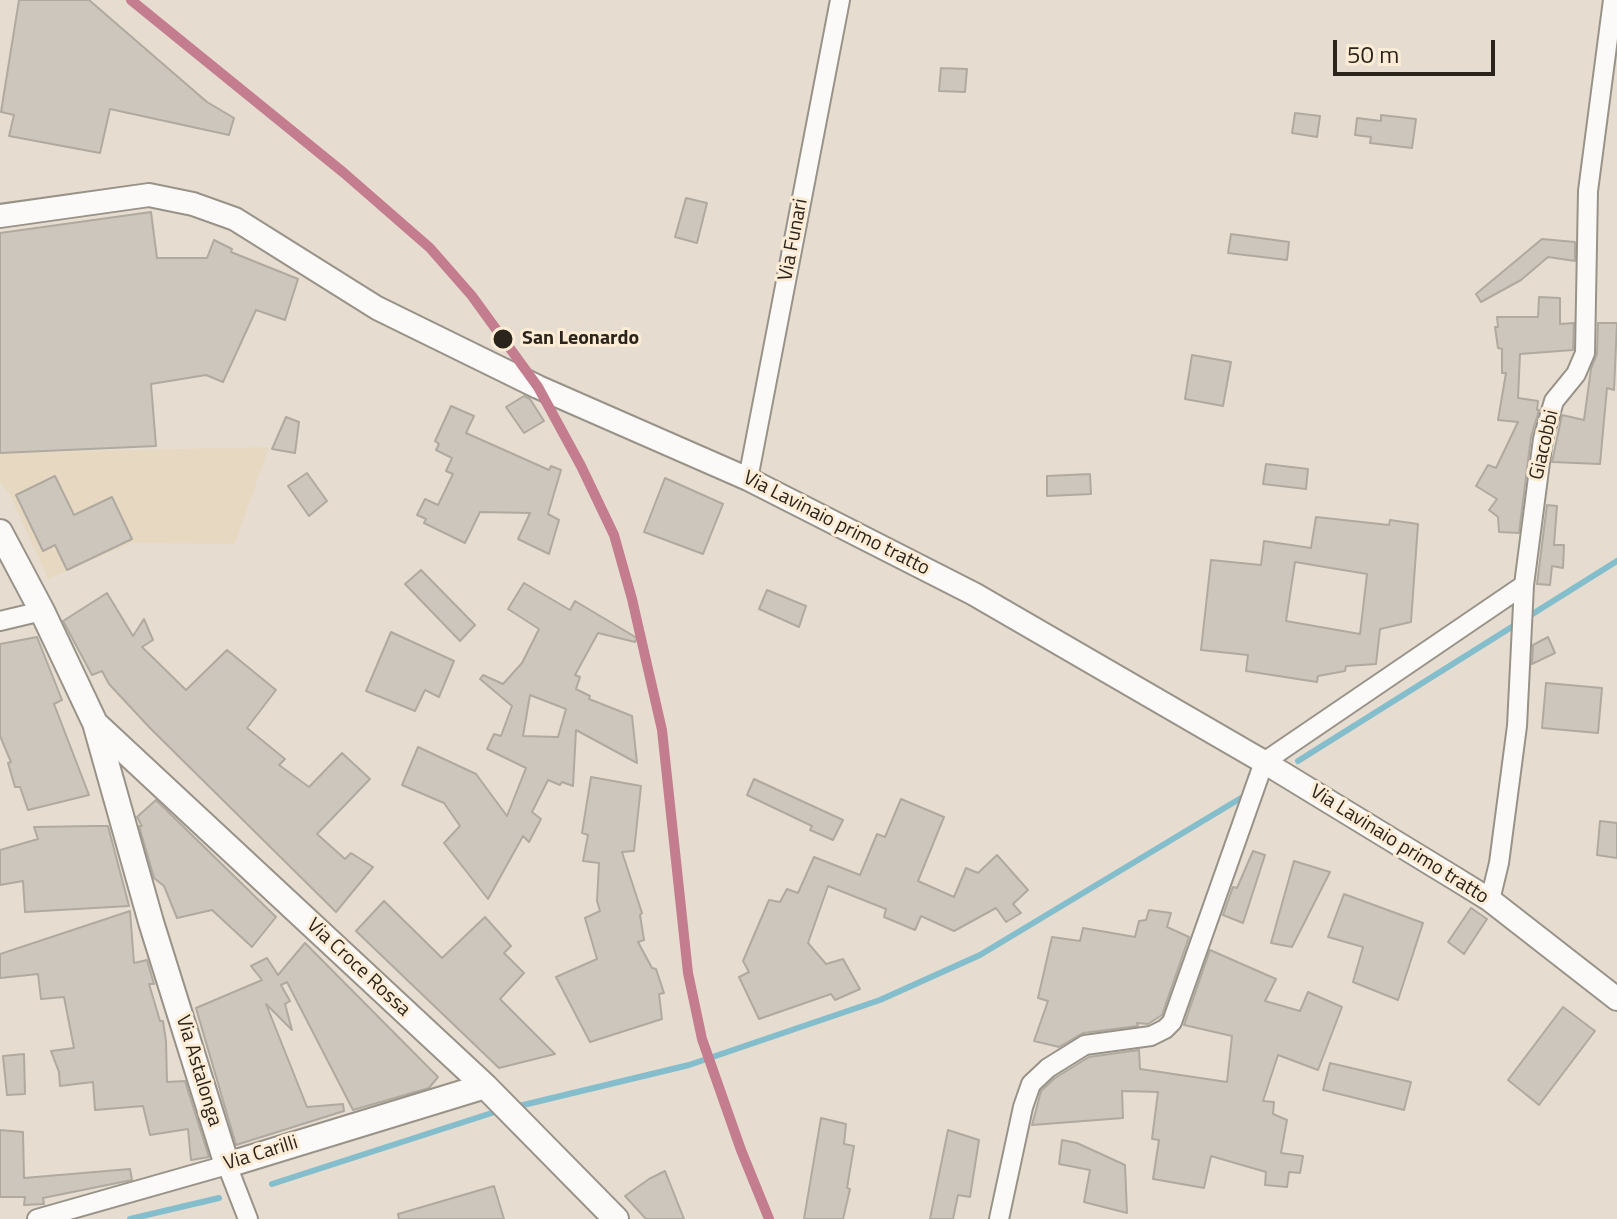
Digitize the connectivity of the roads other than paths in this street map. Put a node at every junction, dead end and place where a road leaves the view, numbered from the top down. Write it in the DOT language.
graph roads {
  1 [pos="840,0"];
  2 [pos="1613,0"];
  3 [pos="0,216"];
  4 [pos="748,479"];
  5 [pos="0,532"];
  6 [pos="1524,585"];
  7 [pos="42,611"];
  8 [pos="0,621"];
  9 [pos="95,723"];
  10 [pos="1264,762"];
  11 [pos="1490,900"];
  12 [pos="1617,999"];
  13 [pos="489,1090"];
  14 [pos="227,1165"];
  15 [pos="37,1219"];
  16 [pos="248,1219"];
  17 [pos="616,1219"];
  18 [pos="999,1219"];
  1 -- 4 [label="street, Via Funari"];
  2 -- 6 [label="street, Giacobbi"];
  3 -- 4 [label="street, Via Lavinaio primo tratto"];
  4 -- 10 [label="street, Via Lavinaio primo tratto"];
  5 -- 7 [label="main road"];
  6 -- 10 [label="street"];
  6 -- 11 [label="street, Giacobbi"];
  7 -- 8 [label="street"];
  7 -- 9 [label="main road"];
  9 -- 13 [label="main road, Via Croce Rossa"];
  9 -- 14 [label="main road, Via Astalonga"];
  10 -- 11 [label="street, Via Lavinaio primo tratto"];
  10 -- 18 [label="street"];
  11 -- 12 [label="street, Via Lavinaio primo tratto"];
  13 -- 14 [label="main road, Via Carilli"];
  13 -- 17 [label="main road, Via Croce Rossa"];
  14 -- 15 [label="street, Via Carilli"];
  14 -- 16 [label="street, Via Astalonga"];
}
